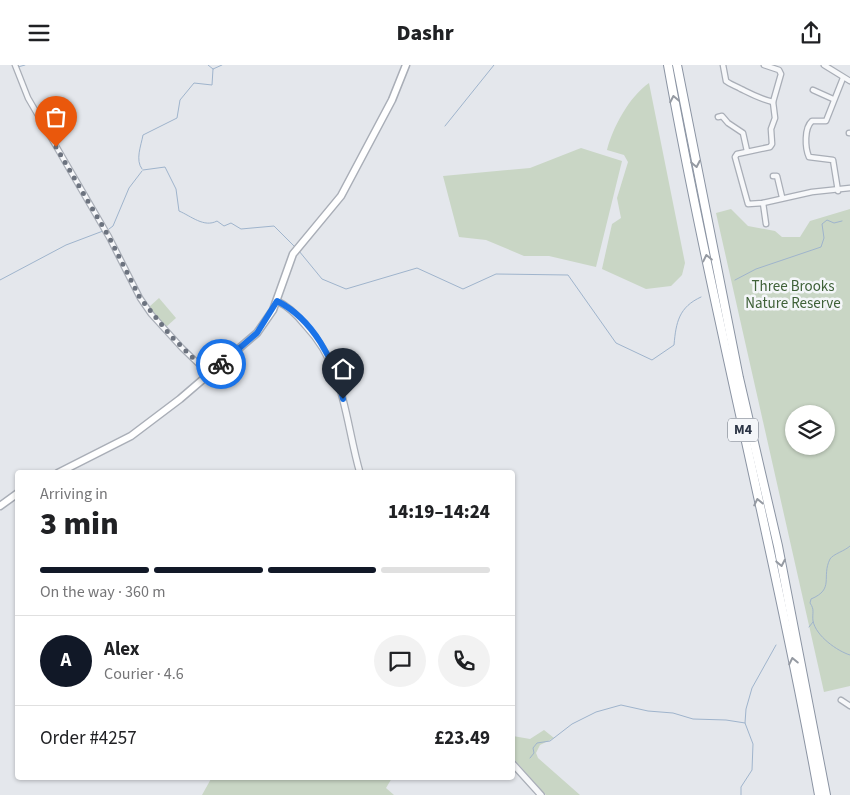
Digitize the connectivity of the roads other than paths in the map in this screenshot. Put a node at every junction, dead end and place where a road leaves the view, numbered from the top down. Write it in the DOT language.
graph roads {
  1 [pos="15,65"];
  2 [pos="406,65"];
  3 [pos="668,65"];
  4 [pos="677,65"];
  5 [pos="723,65"];
  6 [pos="764,65"];
  7 [pos="824,65"];
  8 [pos="844,78"];
  9 [pos="850,81"];
  10 [pos="813,90"];
  11 [pos="833,99"];
  12 [pos="773,102"];
  13 [pos="718,117"];
  14 [pos="747,151"];
  15 [pos="773,176"];
  16 [pos="850,188"];
  17 [pos="838,191"];
  18 [pos="782,197"];
  19 [pos="763,203"];
  20 [pos="766,224"];
  21 [pos="277,301"];
  22 [pos="209,374"];
  23 [pos="64,470"];
  24 [pos="359,470"];
  25 [pos="15,495"];
  26 [pos="0,506"];
  27 [pos="841,699"];
  28 [pos="850,707"];
  29 [pos="515,766"];
  30 [pos="541,795"];
  31 [pos="819,795"];
  32 [pos="826,795"];
  1 -- 22 [label="street"];
  2 -- 21 [label="main road"];
  31 -- 3 [label="highway, M4, one-way"];
  4 -- 32 [label="highway, M4, one-way"];
  5 -- 12 [label="street"];
  6 -- 12 [label="street"];
  7 -- 8 [label="street"];
  8 -- 9 [label="street"];
  8 -- 11 [label="street"];
  10 -- 11 [label="street"];
  11 -- 17 [label="street"];
  12 -- 14 [label="street"];
  13 -- 14 [label="street"];
  14 -- 19 [label="street"];
  15 -- 18 [label="street"];
  16 -- 17 [label="street"];
  17 -- 18 [label="street"];
  18 -- 19 [label="street"];
  19 -- 20 [label="street"];
  21 -- 22 [label="main road"];
  21 -- 24 [label="street"];
  22 -- 23 [label="main road"];
  25 -- 26 [label="main road"];
  27 -- 28 [label="street"];
  29 -- 30 [label="street"];
}
